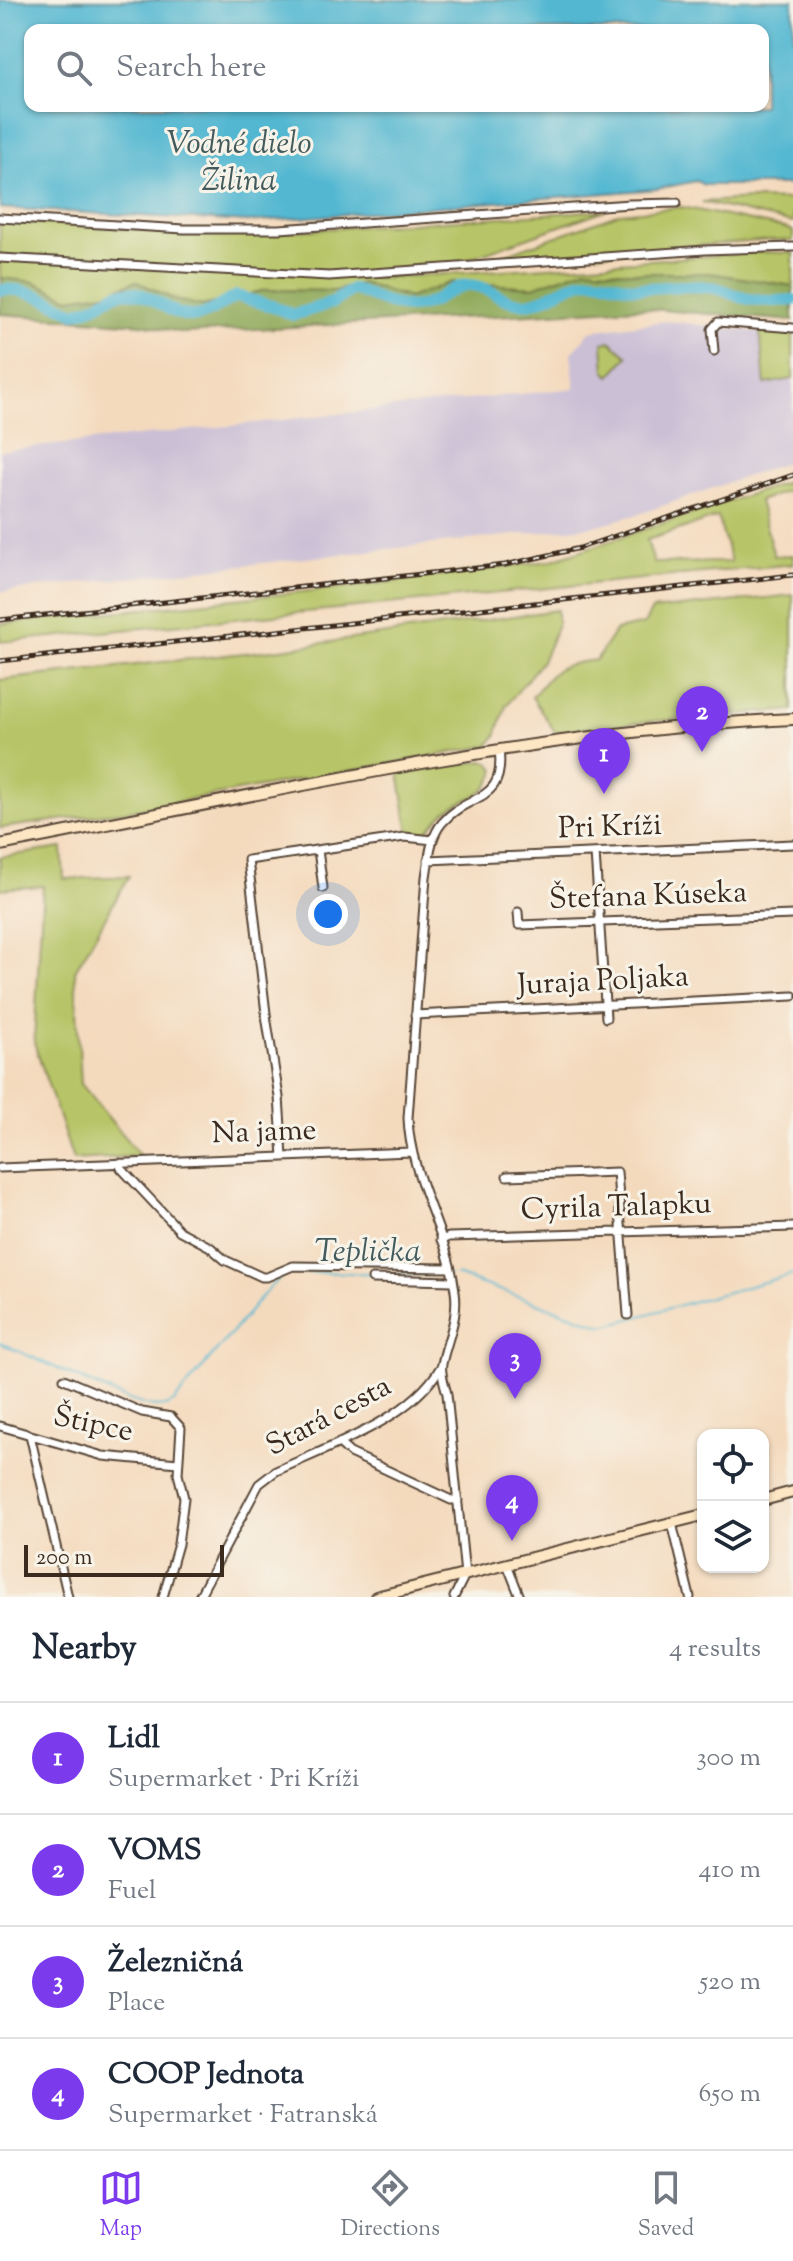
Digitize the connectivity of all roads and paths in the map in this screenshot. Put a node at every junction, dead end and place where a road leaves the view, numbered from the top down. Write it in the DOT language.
graph roads {
  1 [pos="677,203"];
  2 [pos="0,218"];
  3 [pos="793,247"];
  4 [pos="0,258"];
  5 [pos="793,328"];
  6 [pos="714,351"];
  7 [pos="793,719"];
  8 [pos="499,749"];
  9 [pos="433,840"];
  10 [pos="793,844"];
  11 [pos="0,845"];
  12 [pos="318,850"];
  13 [pos="595,853"];
  14 [pos="428,860"];
  15 [pos="323,888"];
  16 [pos="518,912"];
  17 [pos="793,915"];
  18 [pos="599,923"];
  19 [pos="793,996"];
  20 [pos="606,1006"];
  21 [pos="415,1015"];
  22 [pos="606,1018"];
  23 [pos="411,1152"];
  24 [pos="283,1157"];
  25 [pos="119,1163"];
  26 [pos="0,1168"];
  27 [pos="507,1176"];
  28 [pos="793,1227"];
  29 [pos="622,1233"];
  30 [pos="441,1240"];
  31 [pos="452,1274"];
  32 [pos="372,1279"];
  33 [pos="628,1315"];
  34 [pos="441,1367"];
  35 [pos="64,1379"];
  36 [pos="0,1426"];
  37 [pos="30,1435"];
  38 [pos="339,1443"];
  39 [pos="178,1463"];
  40 [pos="793,1492"];
  41 [pos="769,1498"];
  42 [pos="458,1500"];
  43 [pos="697,1517"];
  44 [pos="672,1523"];
  45 [pos="507,1564"];
  46 [pos="465,1575"];
  47 [pos="68,1597"];
  48 [pos="163,1597"];
  49 [pos="199,1597"];
  50 [pos="376,1597"];
  51 [pos="454,1597"];
  52 [pos="520,1597"];
  53 [pos="690,1597"];
  1 -- 2 [label="street"];
  3 -- 4 [label="street"];
  5 -- 6 [label="street"];
  7 -- 8 [label="main road"];
  8 -- 9 [label="street"];
  8 -- 11 [label="main road"];
  9 -- 12 [label="street"];
  9 -- 14 [label="street"];
  10 -- 13 [label="street, Pri Kríži"];
  12 -- 15 [label="street"];
  12 -- 24 [label="street"];
  13 -- 14 [label="street, Pri Kríži"];
  13 -- 18 [label="street"];
  14 -- 21 [label="street"];
  16 -- 18 [label="street, Štefana Kúseka"];
  17 -- 18 [label="street, Štefana Kúseka"];
  18 -- 20 [label="street"];
  19 -- 20 [label="street, Juraja Poljaka"];
  20 -- 21 [label="street, Juraja Poljaka"];
  20 -- 22 [label="street"];
  21 -- 23 [label="street"];
  23 -- 24 [label="street, Na jame"];
  23 -- 30 [label="street"];
  24 -- 25 [label="street, Na jame"];
  25 -- 26 [label="street, Na jame"];
  25 -- 31 [label="street"];
  27 -- 29 [label="street"];
  28 -- 29 [label="street, Cyrila Talapku"];
  29 -- 30 [label="street, Cyrila Talapku"];
  29 -- 33 [label="street"];
  30 -- 31 [label="street"];
  31 -- 32 [label="street"];
  31 -- 34 [label="street"];
  34 -- 38 [label="street, Stará cesta"];
  34 -- 42 [label="street"];
  35 -- 39 [label="street"];
  36 -- 37 [label="street, Štipce"];
  37 -- 39 [label="street, Štipce"];
  37 -- 47 [label="street"];
  38 -- 42 [label="street"];
  38 -- 49 [label="street, Stará cesta"];
  39 -- 48 [label="street"];
  40 -- 41 [label="main road"];
  42 -- 46 [label="street"];
  43 -- 44 [label="main road"];
  44 -- 45 [label="main road"];
  44 -- 53 [label="street"];
  45 -- 46 [label="main road"];
  45 -- 52 [label="street"];
  46 -- 50 [label="main road"];
  46 -- 51 [label="street"];
}
